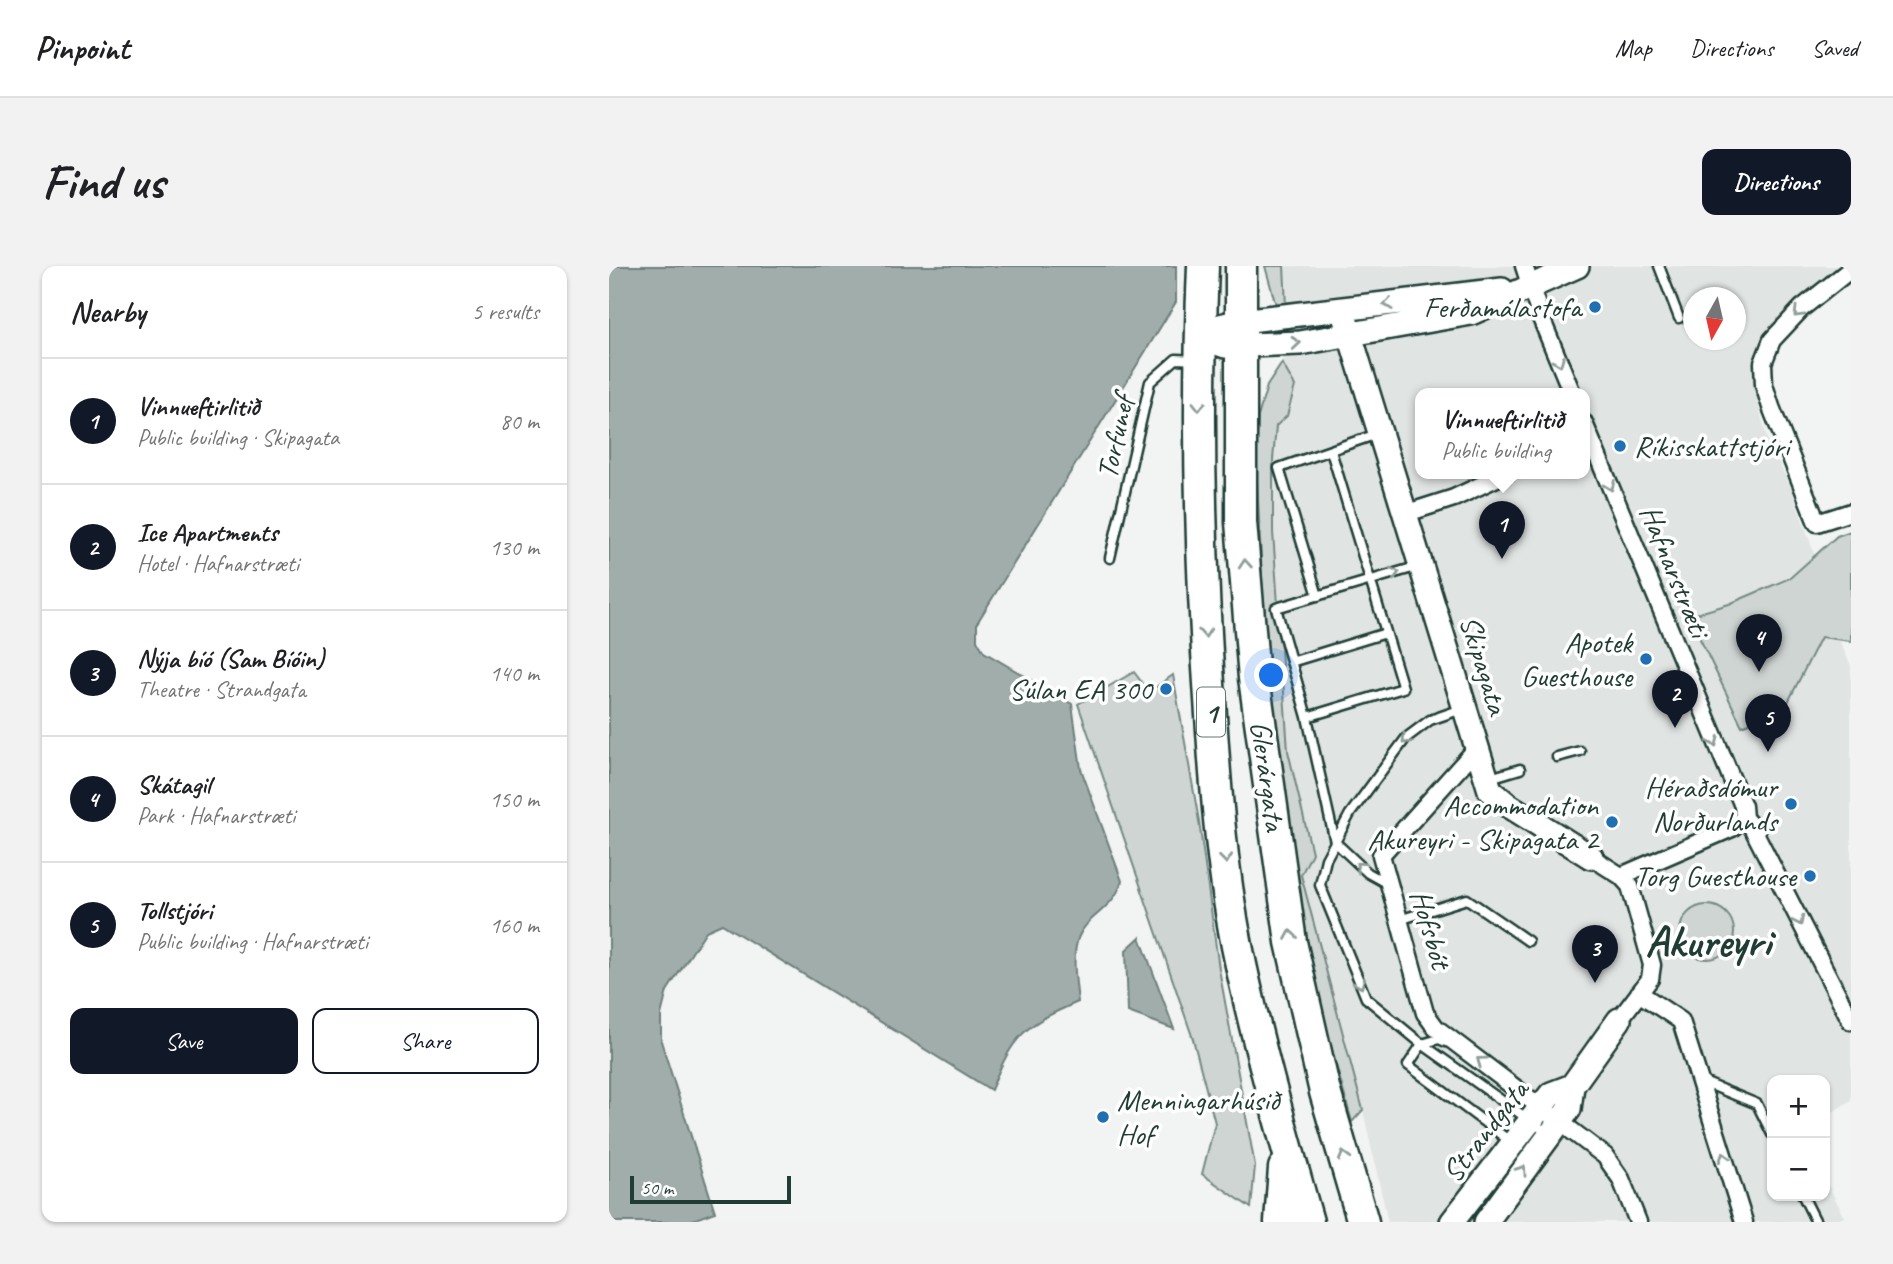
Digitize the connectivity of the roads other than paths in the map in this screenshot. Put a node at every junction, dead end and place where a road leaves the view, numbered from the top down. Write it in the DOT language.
graph roads {
  1 [pos="1203,266"];
  2 [pos="1241,266"];
  3 [pos="1577,266"];
  4 [pos="1659,266"];
  5 [pos="1851,269"];
  6 [pos="1527,276"];
  7 [pos="1342,309"];
  8 [pos="1679,318"];
  9 [pos="1241,334"];
  10 [pos="1350,335"];
  11 [pos="1200,349"];
  12 [pos="1570,388"];
  13 [pos="1380,433"];
  14 [pos="1590,441"];
  15 [pos="1331,451"];
  16 [pos="1494,479"];
  17 [pos="1851,512"];
  18 [pos="1404,514"];
  19 [pos="1110,558"];
  20 [pos="1420,566"];
  21 [pos="1370,580"];
  22 [pos="1318,596"];
  23 [pos="1386,633"];
  24 [pos="1291,662"];
  25 [pos="1465,708"];
  26 [pos="1307,716"];
  27 [pos="1477,748"];
  28 [pos="1580,751"];
  29 [pos="1557,757"];
  30 [pos="1520,769"];
  31 [pos="1487,779"];
  32 [pos="1744,818"];
  33 [pos="1335,842"];
  34 [pos="1591,857"];
  35 [pos="1621,876"];
  36 [pos="1389,884"];
  37 [pos="1399,920"];
  38 [pos="1528,941"];
  39 [pos="1653,973"];
  40 [pos="1639,993"];
  41 [pos="1619,1020"];
  42 [pos="1851,1021"];
  43 [pos="1422,1044"];
  44 [pos="1459,1046"];
  45 [pos="1702,1081"];
  46 [pos="1572,1086"];
  47 [pos="1536,1113"];
  48 [pos="1767,1124"];
  49 [pos="1555,1127"];
  50 [pos="1283,1136"];
  51 [pos="1514,1144"];
  52 [pos="1806,1201"];
  53 [pos="1280,1222"];
  54 [pos="1308,1222"];
  55 [pos="1363,1222"];
  56 [pos="1452,1222"];
  57 [pos="1486,1222"];
  58 [pos="1638,1222"];
  59 [pos="1744,1222"];
  60 [pos="1816,1222"];
  1 -- 11 [label="highway, 1"];
  2 -- 9 [label="highway, 1"];
  3 -- 6 [label="street"];
  4 -- 8 [label="lane"];
  5 -- 17 [label="street, one-way"];
  6 -- 7 [label="street, one-way"];
  6 -- 10 [label="street"];
  6 -- 12 [label="street, one-way"];
  7 -- 9 [label="street"];
  7 -- 10 [label="street, Skipagata"];
  9 -- 10 [label="street, one-way"];
  9 -- 11 [label="street"];
  55 -- 9 [label="highway, Glerárgata / 1, one-way"];
  10 -- 13 [label="street, Skipagata"];
  11 -- 19 [label="lane, Torfunef"];
  11 -- 50 [label="highway, Glerárgata / 1, one-way"];
  13 -- 15 [label="lane"];
  13 -- 18 [label="street, Skipagata"];
  14 -- 32 [label="street, Hafnarstræti, one-way"];
  15 -- 21 [label="lane"];
  15 -- 22 [label="lane"];
  16 -- 18 [label="street"];
  18 -- 20 [label="street, Skipagata"];
  21 -- 20 [label="lane, one-way"];
  20 -- 25 [label="street, Skipagata"];
  21 -- 22 [label="lane"];
  21 -- 23 [label="lane"];
  22 -- 24 [label="lane"];
  23 -- 24 [label="lane"];
  23 -- 26 [label="lane"];
  24 -- 26 [label="lane"];
  25 -- 27 [label="street, Skipagata"];
  25 -- 33 [label="lane, one-way"];
  26 -- 33 [label="lane"];
  27 -- 31 [label="street, Skipagata"];
  27 -- 36 [label="street, Hofsbót"];
  28 -- 29 [label="lane"];
  30 -- 31 [label="lane"];
  31 -- 34 [label="street, Skipagata"];
  32 -- 35 [label="street"];
  32 -- 42 [label="street, Hafnarstræti, one-way"];
  36 -- 33 [label="lane, one-way"];
  33 -- 43 [label="lane, one-way"];
  34 -- 35 [label="street, Skipagata"];
  35 -- 39 [label="street, Skipagata"];
  36 -- 37 [label="street, Hofsbót"];
  37 -- 38 [label="lane"];
  37 -- 44 [label="street, Hofsbót"];
  39 -- 40 [label="street, Strandgata"];
  40 -- 41 [label="street, Strandgata"];
  40 -- 45 [label="street"];
  41 -- 46 [label="street, Strandgata"];
  43 -- 44 [label="lane"];
  43 -- 47 [label="lane"];
  43 -- 51 [label="lane"];
  47 -- 44 [label="street, Hofsbót, one-way"];
  45 -- 48 [label="lane"];
  59 -- 45 [label="street, one-way"];
  46 -- 47 [label="street, Strandgata"];
  46 -- 49 [label="street, Strandgata"];
  47 -- 49 [label="street, Hofsbót"];
  47 -- 51 [label="street, Strandgata"];
  57 -- 49 [label="street, Strandgata, one-way"];
  49 -- 58 [label="street, Hofsbót"];
  50 -- 53 [label="highway"];
  50 -- 54 [label="highway, Glerárgata / 1"];
  51 -- 56 [label="street, Strandgata"];
  52 -- 60 [label="lane"];
}
